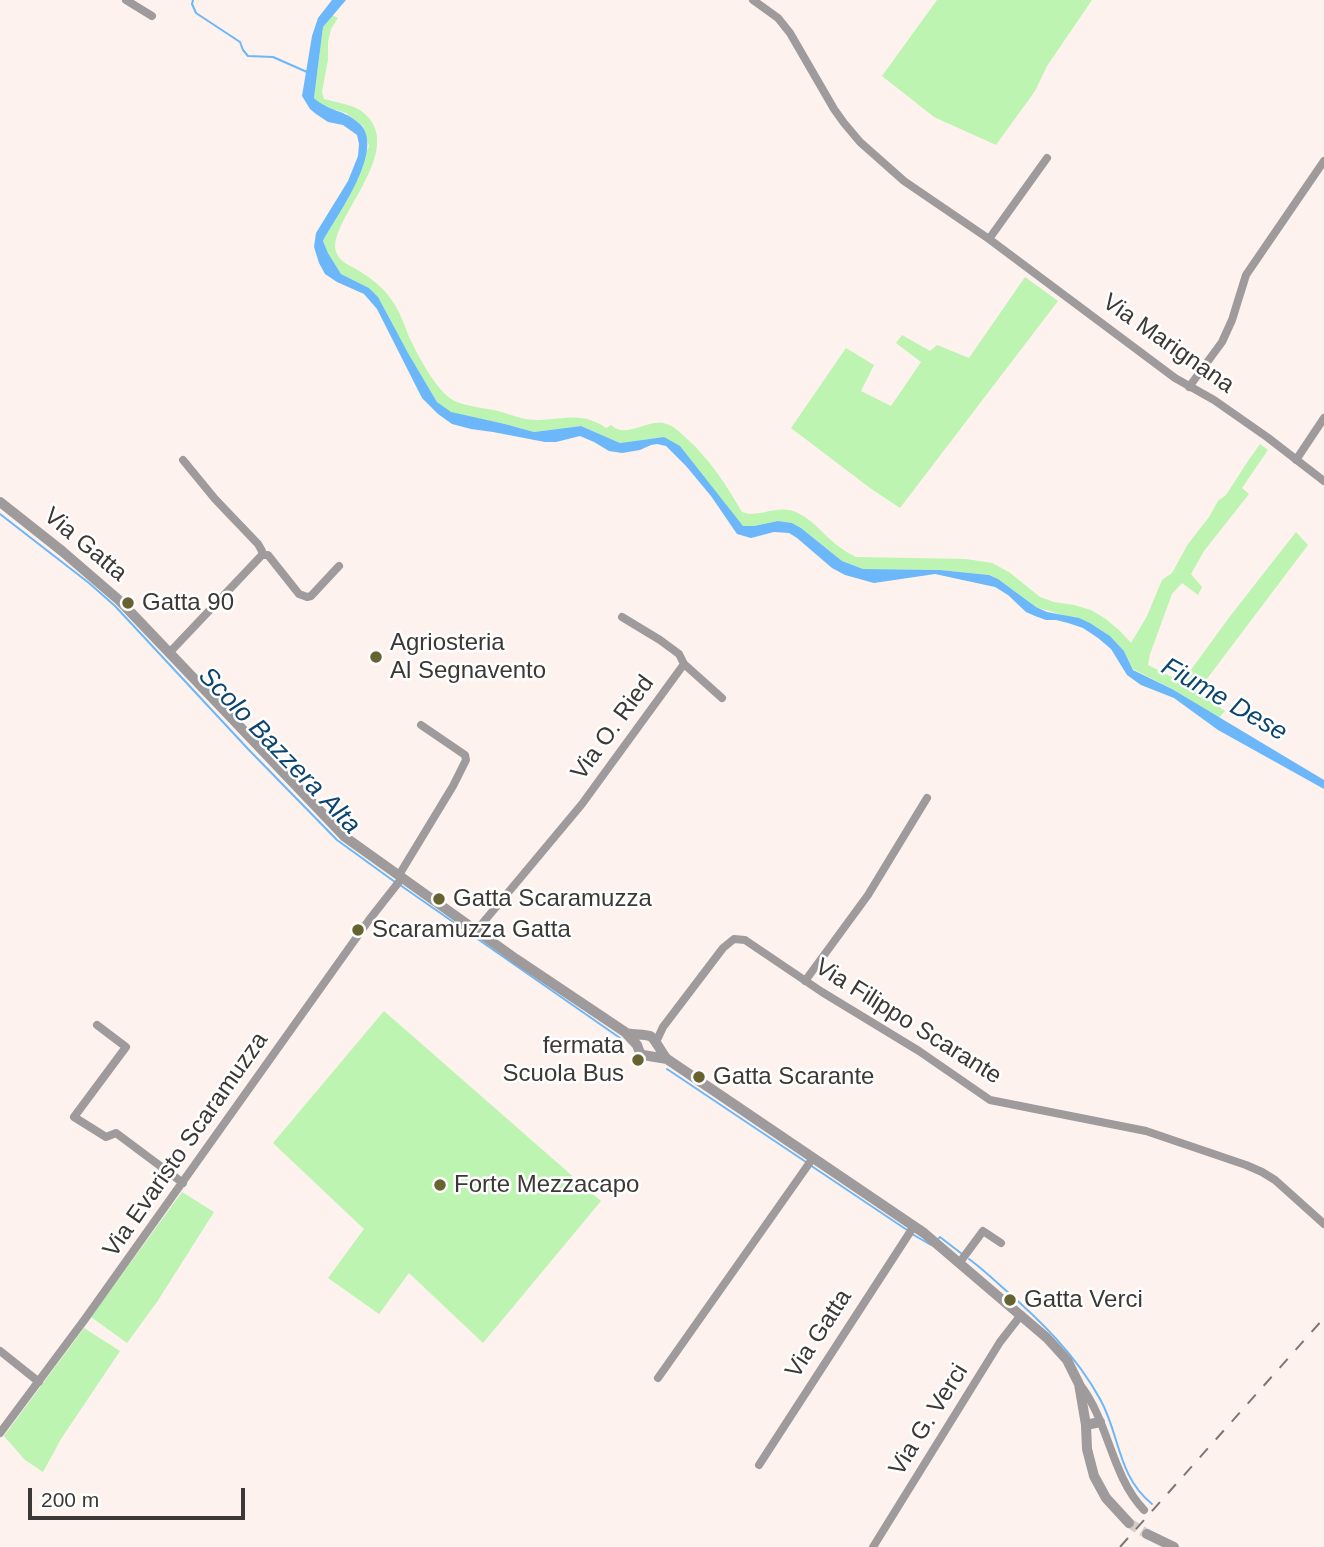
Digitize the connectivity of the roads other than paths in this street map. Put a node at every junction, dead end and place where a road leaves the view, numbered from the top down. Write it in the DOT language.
graph roads {
  1 [pos="126,0"];
  2 [pos="753,0"];
  3 [pos="152,16"];
  4 [pos="1047,158"];
  5 [pos="1324,161"];
  6 [pos="989,239"];
  7 [pos="1189,387"];
  8 [pos="1324,418"];
  9 [pos="183,460"];
  10 [pos="1296,460"];
  11 [pos="1324,481"];
  12 [pos="0,502"];
  13 [pos="262,555"];
  14 [pos="339,566"];
  15 [pos="622,618"];
  16 [pos="170,652"];
  17 [pos="684,664"];
  18 [pos="722,698"];
  19 [pos="421,725"];
  20 [pos="927,798"];
  21 [pos="400,877"];
  22 [pos="476,931"];
  23 [pos="805,981"];
  24 [pos="96,1025"];
  25 [pos="625,1032"];
  26 [pos="651,1040"];
  27 [pos="637,1045"];
  28 [pos="650,1056"];
  29 [pos="667,1059"];
  30 [pos="810,1162"];
  31 [pos="183,1183"];
  32 [pos="1324,1224"];
  33 [pos="911,1230"];
  34 [pos="1001,1243"];
  35 [pos="960,1262"];
  36 [pos="1021,1315"];
  37 [pos="0,1351"];
  38 [pos="658,1378"];
  39 [pos="39,1382"];
  40 [pos="1079,1384"];
  41 [pos="1100,1422"];
  42 [pos="1086,1425"];
  43 [pos="0,1433"];
  44 [pos="759,1465"];
  45 [pos="1144,1510"];
  46 [pos="1129,1523"];
  47 [pos="1147,1534"];
  48 [pos="873,1547"];
  49 [pos="1174,1547"];
  1 -- 3 [label="street"];
  2 -- 6 [label="street, Via Marignana"];
  4 -- 6 [label="street"];
  5 -- 7 [label="street"];
  6 -- 7 [label="street, Via Marignana"];
  7 -- 10 [label="street, Via Marignana"];
  8 -- 10 [label="street"];
  9 -- 13 [label="street"];
  10 -- 11 [label="street, Via Marignana"];
  12 -- 16 [label="street, Via Gatta"];
  13 -- 14 [label="street"];
  13 -- 16 [label="street"];
  15 -- 17 [label="street, Via O. Ried"];
  16 -- 21 [label="street, Via Gatta"];
  17 -- 18 [label="street, Via O. Ried"];
  17 -- 22 [label="street, Via O. Ried"];
  19 -- 21 [label="street"];
  20 -- 23 [label="street"];
  21 -- 22 [label="street, Via Gatta"];
  21 -- 31 [label="street, Via Evaristo Scaramuzza"];
  22 -- 25 [label="street, Via Gatta"];
  23 -- 26 [label="street, Via Filippo Scarante"];
  23 -- 32 [label="street, Via Filippo Scarante"];
  24 -- 31 [label="street"];
  25 -- 26 [label="street, Via Gatta"];
  25 -- 27 [label="street, Via Gatta"];
  26 -- 27 [label="street"];
  26 -- 28 [label="street"];
  26 -- 29 [label="street"];
  27 -- 28 [label="street, Via Gatta"];
  28 -- 29 [label="street"];
  29 -- 30 [label="street"];
  30 -- 33 [label="street"];
  30 -- 38 [label="street"];
  31 -- 39 [label="street, Via Evaristo Scaramuzza"];
  33 -- 35 [label="street"];
  33 -- 44 [label="street, Via Gatta"];
  34 -- 35 [label="street"];
  35 -- 36 [label="street"];
  36 -- 40 [label="street"];
  36 -- 48 [label="street, Via G. Verci"];
  37 -- 39 [label="street"];
  39 -- 43 [label="street, Via Evaristo Scaramuzza"];
  40 -- 41 [label="street"];
  40 -- 42 [label="street"];
  41 -- 42 [label="street"];
  41 -- 45 [label="street"];
  42 -- 46 [label="street"];
  47 -- 49 [label="street"];
}
